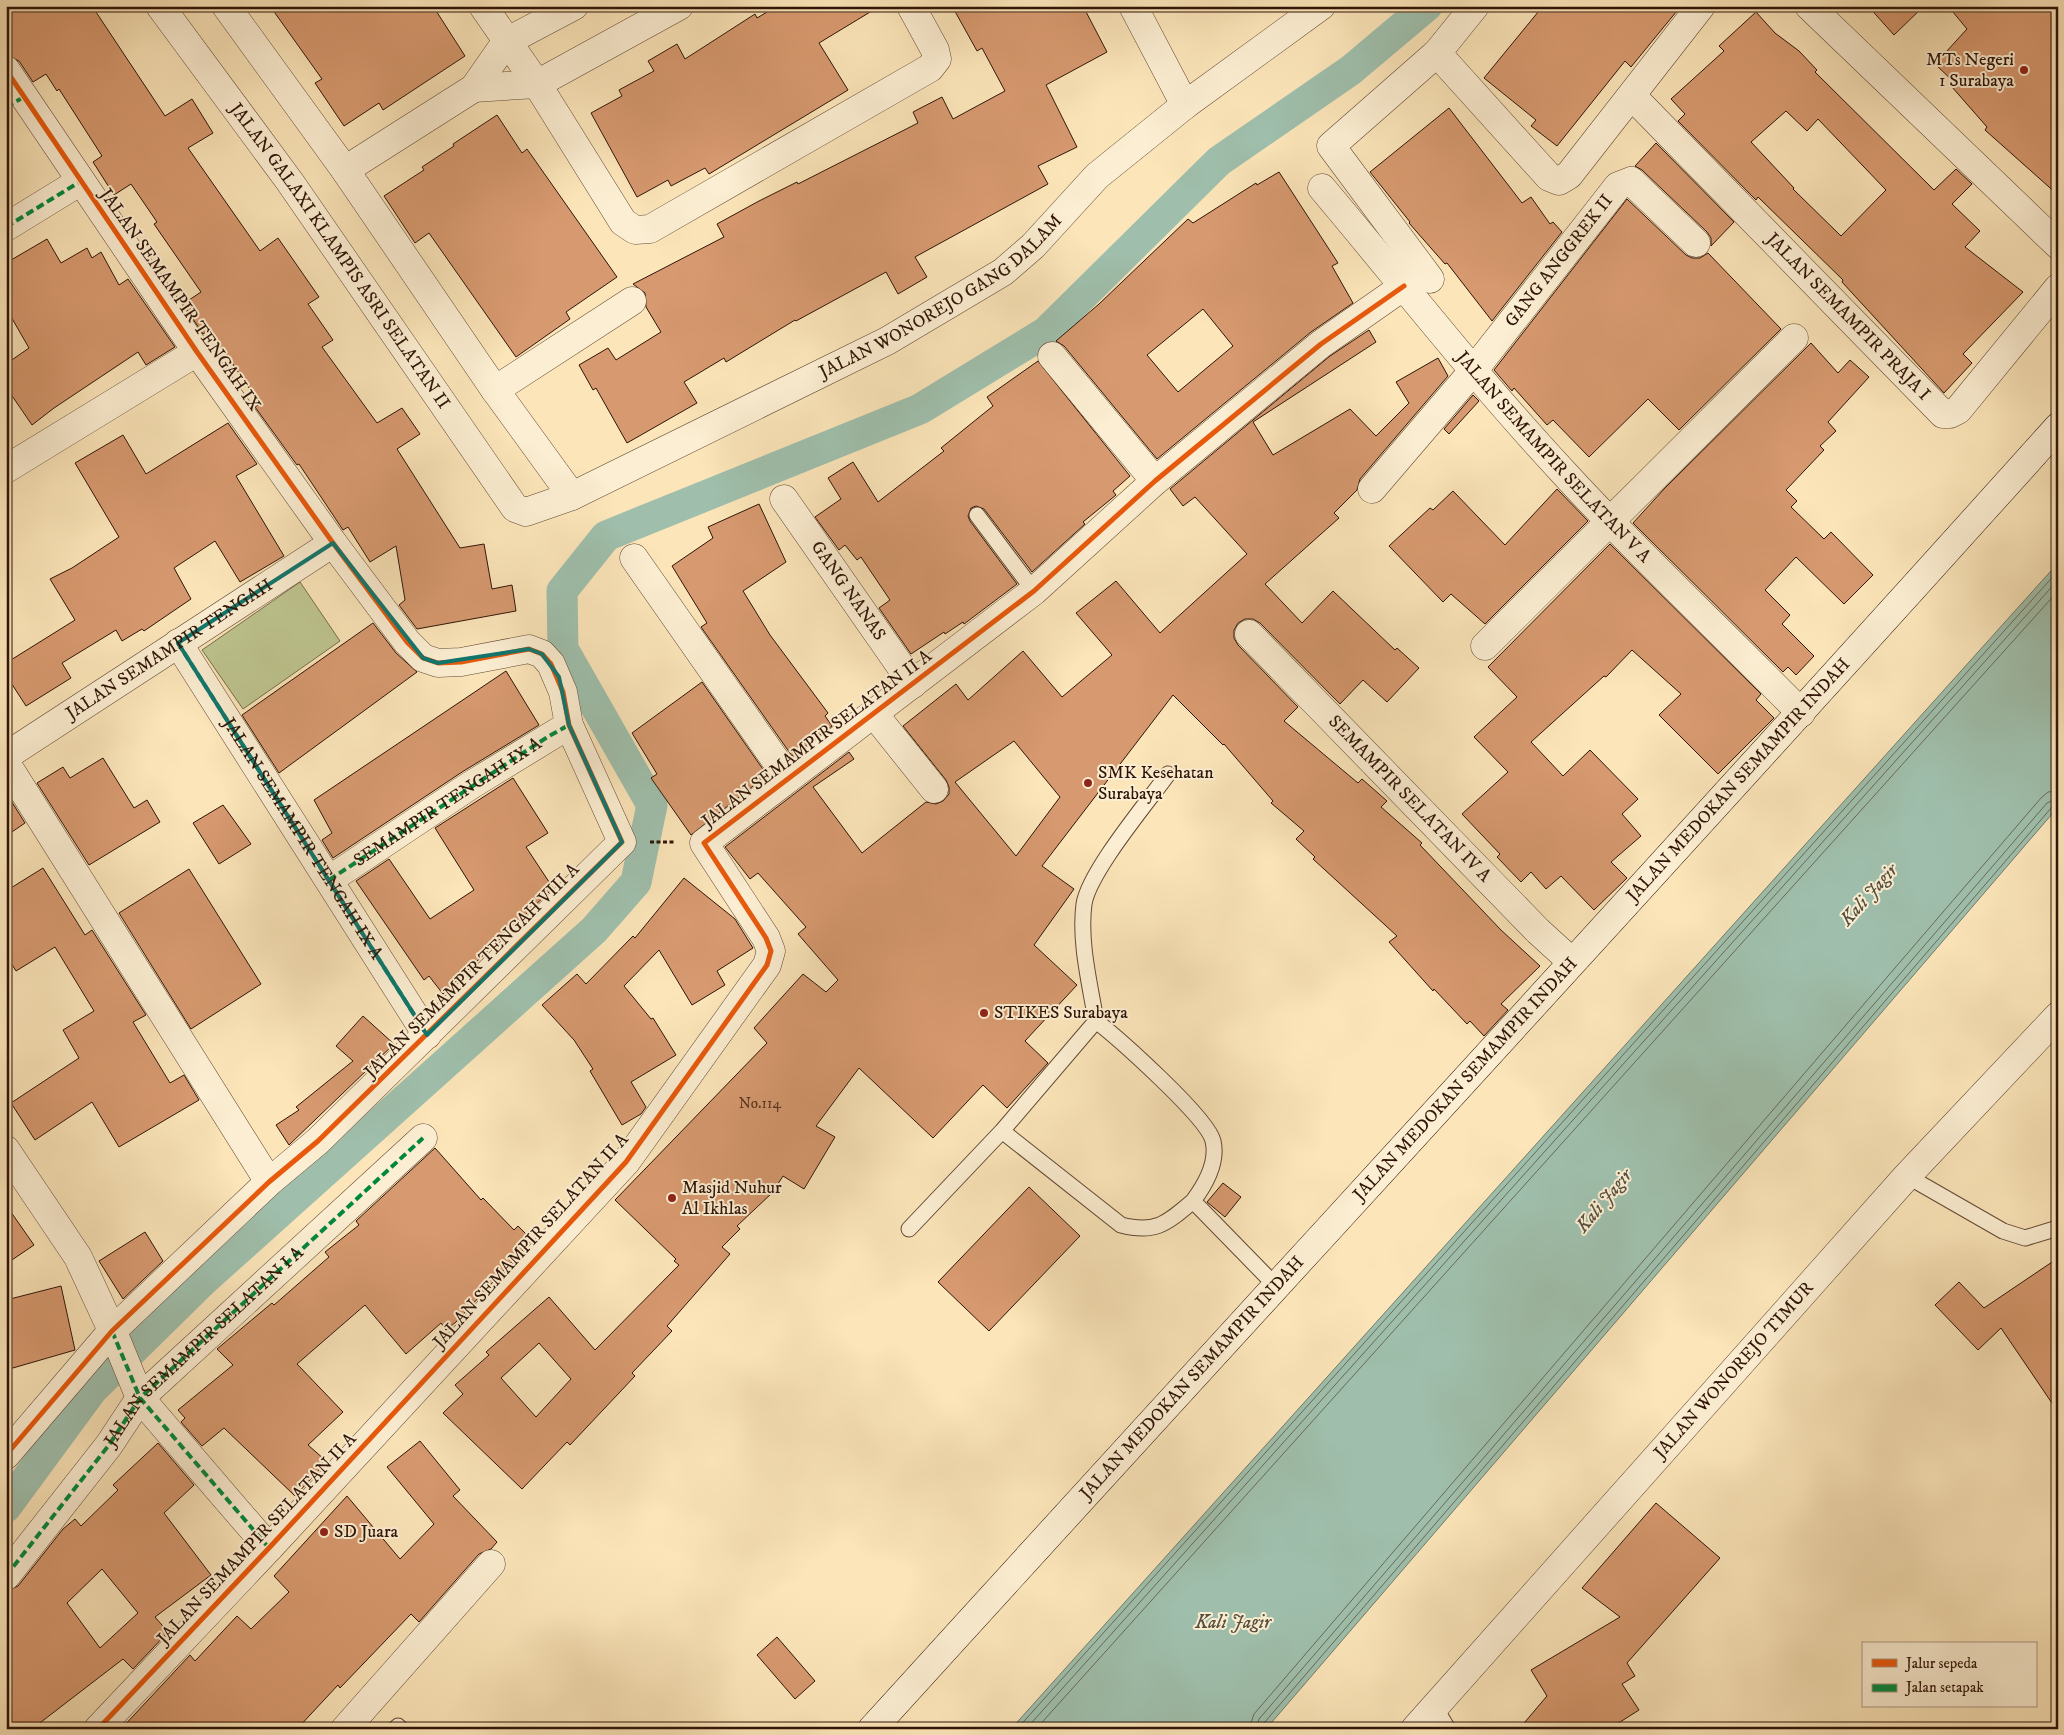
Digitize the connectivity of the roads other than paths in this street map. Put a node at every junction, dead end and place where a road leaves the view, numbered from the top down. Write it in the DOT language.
graph roads {
  1 [pos="160,6"];
  2 [pos="226,6"];
  3 [pos="483,6"];
  4 [pos="574,6"];
  5 [pos="678,6"];
  6 [pos="911,6"];
  7 [pos="1132,6"];
  8 [pos="1321,6"];
  9 [pos="1475,6"];
  10 [pos="1701,6"];
  11 [pos="1809,6"];
  12 [pos="506,42"];
  13 [pos="1437,54"];
  14 [pos="6,70"];
  15 [pos="537,84"];
  16 [pos="474,88"];
  17 [pos="1632,96"];
  18 [pos="15,102"];
  19 [pos="1185,105"];
  20 [pos="345,170"];
  21 [pos="81,180"];
  22 [pos="1322,188"];
  23 [pos="6,227"];
  24 [pos="1696,243"];
  25 [pos="2058,245"];
  26 [pos="1430,279"];
  27 [pos="1404,286"];
  28 [pos="2058,288"];
  29 [pos="632,301"];
  30 [pos="1794,338"];
  31 [pos="197,352"];
  32 [pos="1052,356"];
  33 [pos="1473,371"];
  34 [pos="495,390"];
  35 [pos="2058,427"];
  36 [pos="6,470"];
  37 [pos="1155,482"];
  38 [pos="1372,489"];
  39 [pos="572,496"];
  40 [pos="784,499"];
  41 [pos="515,508"];
  42 [pos="977,516"];
  43 [pos="1610,522"];
  44 [pos="333,543"];
  45 [pos="634,558"];
  46 [pos="1034,591"];
  47 [pos="1249,634"];
  48 [pos="178,643"];
  49 [pos="1485,646"];
  50 [pos="913,684"];
  51 [pos="874,714"];
  52 [pos="1801,714"];
  53 [pos="569,725"];
  54 [pos="6,756"];
  55 [pos="6,763"];
  56 [pos="1168,774"];
  57 [pos="788,778"];
  58 [pos="934,789"];
  59 [pos="329,880"];
  60 [pos="1571,962"];
  61 [pos="1096,1022"];
  62 [pos="2053,1031"];
  63 [pos="427,1035"];
  64 [pos="1002,1131"];
  65 [pos="423,1138"];
  66 [pos="6,1150"];
  67 [pos="1907,1176"];
  68 [pos="269,1182"];
  69 [pos="1192,1201"];
  70 [pos="2058,1228"];
  71 [pos="909,1229"];
  72 [pos="1275,1285"];
  73 [pos="114,1335"];
  74 [pos="136,1391"];
  75 [pos="6,1455"];
  76 [pos="269,1548"];
  77 [pos="491,1564"];
  78 [pos="6,1576"];
  79 [pos="1442,1718"];
  80 [pos="98,1729"];
  81 [pos="345,1729"];
  82 [pos="396,1729"];
  83 [pos="401,1729"];
  84 [pos="872,1729"];
  85 [pos="1415,1729"];
  1 -- 41 [label="street, JALAN GALAXI KLAMPIS ASRI SELATAN II"];
  2 -- 20 [label="street"];
  3 -- 12 [label="street"];
  4 -- 12 [label="street"];
  5 -- 15 [label="street"];
  6 -- 15 [label="street"];
  7 -- 19 [label="street"];
  8 -- 19 [label="street, JALAN WONOREJO GANG DALAM"];
  9 -- 13 [label="street"];
  10 -- 17 [label="street"];
  11 -- 25 [label="street"];
  12 -- 15 [label="street"];
  12 -- 16 [label="street"];
  13 -- 17 [label="street"];
  13 -- 26 [label="street"];
  14 -- 18 [label="street, JALAN SEMAMPIR TENGAH IX"];
  15 -- 16 [label="street"];
  16 -- 20 [label="street"];
  17 -- 28 [label="street, JALAN SEMAMPIR PRAJA I"];
  18 -- 21 [label="street, JALAN SEMAMPIR TENGAH IX"];
  19 -- 39 [label="street, JALAN WONOREJO GANG DALAM"];
  20 -- 34 [label="street"];
  21 -- 23 [label="street"];
  21 -- 31 [label="street, JALAN SEMAMPIR TENGAH IX"];
  22 -- 27 [label="street, JALAN SEMAMPIR SELATAN V A"];
  24 -- 33 [label="street, GANG ANGGREK II"];
  27 -- 33 [label="street, JALAN SEMAMPIR SELATAN V A"];
  27 -- 37 [label="street, JALAN SEMAMPIR SELATAN II A"];
  29 -- 34 [label="street"];
  30 -- 43 [label="street"];
  31 -- 36 [label="street"];
  31 -- 44 [label="street, JALAN SEMAMPIR TENGAH IX"];
  32 -- 37 [label="street"];
  33 -- 38 [label="street"];
  33 -- 43 [label="street, JALAN SEMAMPIR SELATAN V A"];
  34 -- 39 [label="street"];
  35 -- 52 [label="street, JALAN MEDOKAN SEMAMPIR INDAH"];
  37 -- 46 [label="street, JALAN SEMAMPIR SELATAN II A"];
  39 -- 41 [label="street, JALAN WONOREJO GANG DALAM"];
  40 -- 50 [label="street, GANG NANAS"];
  42 -- 46 [label="lane"];
  43 -- 49 [label="street"];
  43 -- 52 [label="street, JALAN SEMAMPIR SELATAN V A"];
  44 -- 48 [label="street, JALAN SEMAMPIR TENGAH"];
  44 -- 53 [label="street, JALAN SEMAMPIR TENGAH VIII A"];
  45 -- 57 [label="street"];
  46 -- 50 [label="street, JALAN SEMAMPIR SELATAN II A"];
  47 -- 60 [label="street, SEMAMPIR SELATAN IV A"];
  48 -- 54 [label="street, JALAN SEMAMPIR TENGAH"];
  48 -- 59 [label="street, JALAN SEMAMPIR TENGAH IX A"];
  50 -- 51 [label="street, JALAN SEMAMPIR SELATAN II A"];
  51 -- 57 [label="street, JALAN SEMAMPIR SELATAN II A"];
  51 -- 58 [label="street"];
  52 -- 60 [label="street, JALAN MEDOKAN SEMAMPIR INDAH"];
  53 -- 59 [label="street, SEMAMPIR TENGAH IX A"];
  53 -- 63 [label="street, JALAN SEMAMPIR TENGAH VIII A"];
  55 -- 68 [label="street"];
  56 -- 61 [label="lane"];
  57 -- 76 [label="street, JALAN SEMAMPIR SELATAN II A"];
  59 -- 63 [label="street, JALAN SEMAMPIR TENGAH IX A"];
  60 -- 72 [label="street, JALAN MEDOKAN SEMAMPIR INDAH"];
  61 -- 64 [label="lane"];
  61 -- 69 [label="lane"];
  62 -- 67 [label="street, JALAN WONOREJO TIMUR"];
  63 -- 68 [label="street, JALAN SEMAMPIR TENGAH VIII A"];
  64 -- 69 [label="lane"];
  64 -- 71 [label="lane"];
  65 -- 74 [label="street, JALAN SEMAMPIR SELATAN I A"];
  66 -- 73 [label="street"];
  67 -- 70 [label="lane"];
  67 -- 79 [label="street, JALAN WONOREJO TIMUR"];
  68 -- 73 [label="street, JALAN SEMAMPIR TENGAH VIII A"];
  69 -- 72 [label="lane"];
  72 -- 84 [label="street, JALAN MEDOKAN SEMAMPIR INDAH"];
  73 -- 74 [label="street"];
  73 -- 75 [label="street, JALAN SEMAMPIR TENGAH VIII A"];
  74 -- 76 [label="street"];
  74 -- 78 [label="street, JALAN SEMAMPIR SELATAN I A"];
  76 -- 80 [label="street, JALAN SEMAMPIR SELATAN II A"];
  77 -- 81 [label="street"];
  79 -- 85 [label="street, JALAN WONOREJO TIMUR"];
  82 -- 83 [label="lane"];
}
